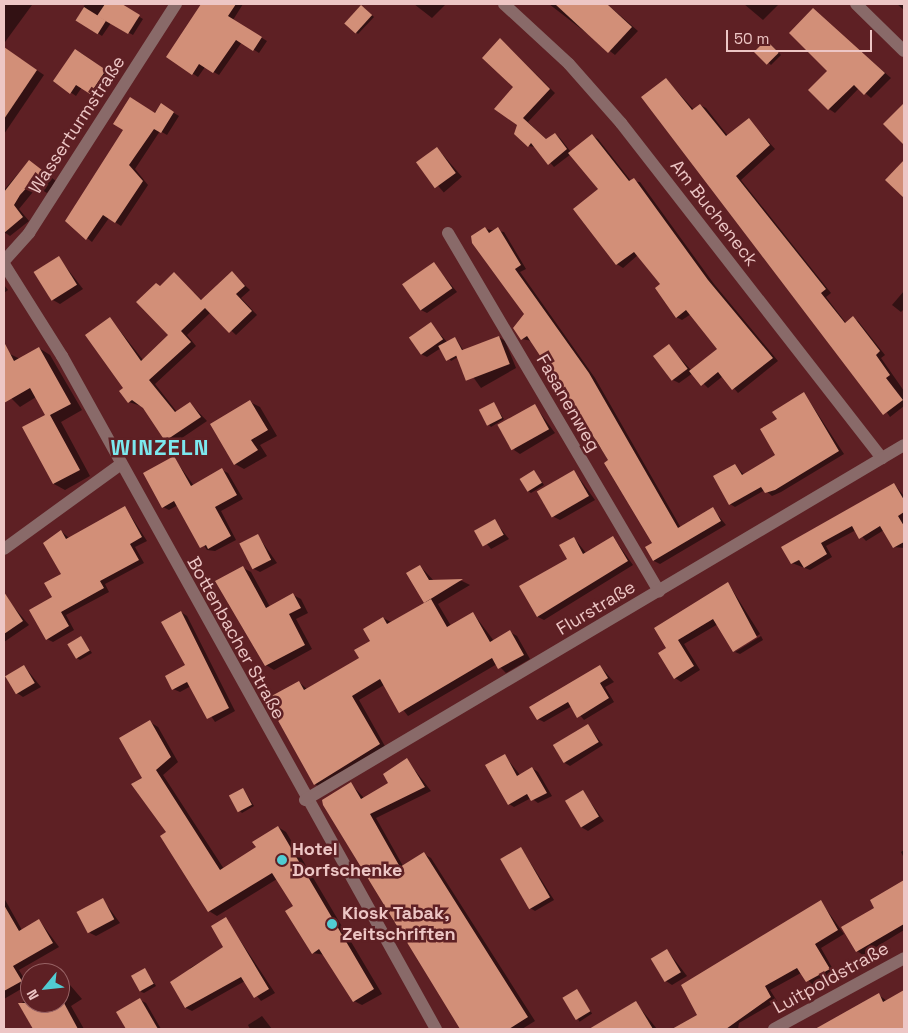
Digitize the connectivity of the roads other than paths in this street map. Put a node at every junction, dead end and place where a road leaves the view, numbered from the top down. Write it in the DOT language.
graph roads {
  1 [pos="176,4"];
  2 [pos="504,4"];
  3 [pos="856,4"];
  4 [pos="904,51"];
  5 [pos="448,233"];
  6 [pos="4,263"];
  7 [pos="904,445"];
  8 [pos="882,458"];
  9 [pos="121,464"];
  10 [pos="4,549"];
  11 [pos="659,591"];
  12 [pos="305,800"];
  13 [pos="904,958"];
  14 [pos="436,1029"];
  15 [pos="774,1029"];
  1 -- 6 [label="street, Wasserturmstraße"];
  2 -- 8 [label="street, Am Bucheneck"];
  3 -- 4 [label="street"];
  5 -- 11 [label="street, Fasanenweg"];
  6 -- 9 [label="street, Bottenbacher Straße"];
  7 -- 8 [label="street, Flurstraße"];
  8 -- 11 [label="street, Flurstraße"];
  9 -- 10 [label="street"];
  9 -- 12 [label="street, Bottenbacher Straße"];
  11 -- 12 [label="street, Flurstraße"];
  12 -- 14 [label="street, Bottenbacher Straße"];
  13 -- 15 [label="street, Luitpoldstraße"];
}
